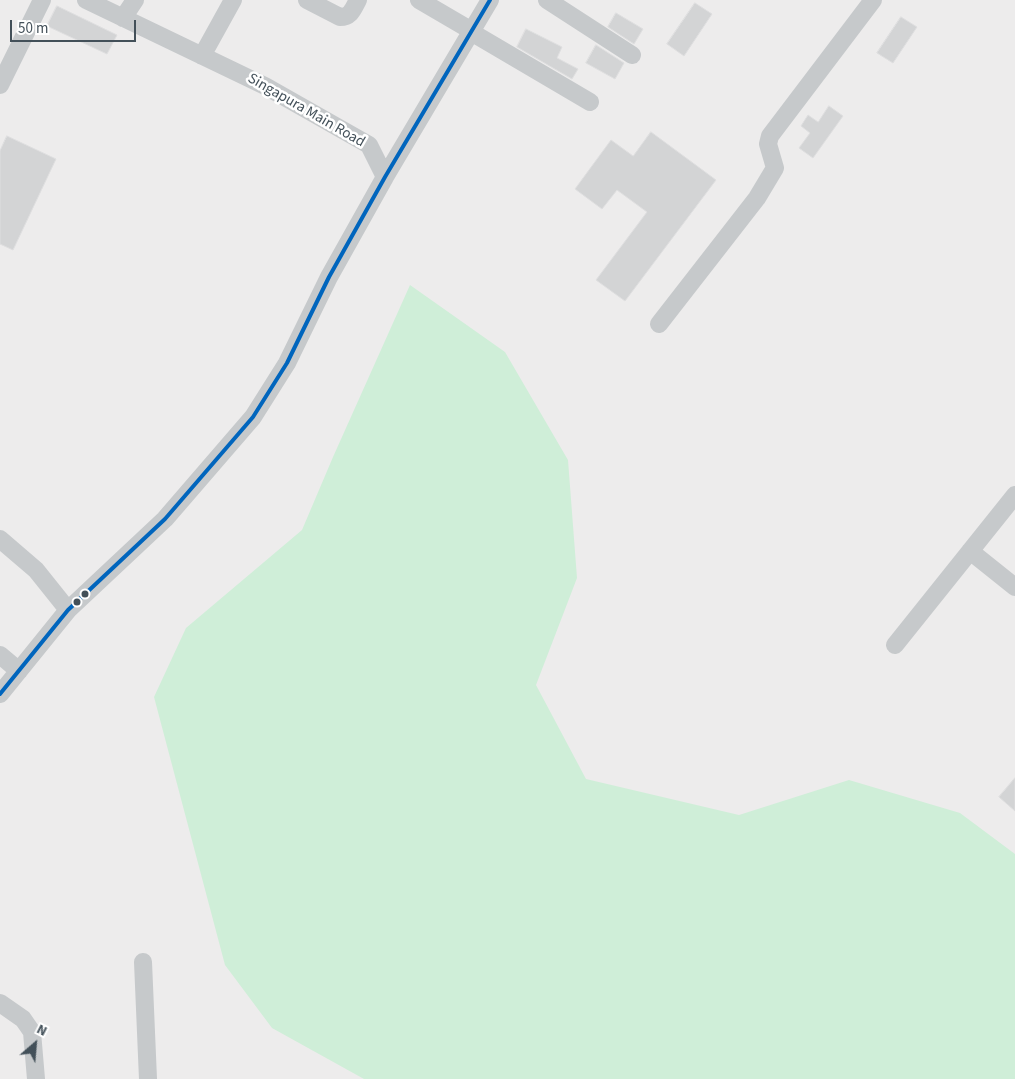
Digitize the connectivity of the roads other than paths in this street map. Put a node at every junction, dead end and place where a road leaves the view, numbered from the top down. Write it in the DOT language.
graph roads {
  1 [pos="42,0"];
  2 [pos="86,0"];
  3 [pos="135,0"];
  4 [pos="232,0"];
  5 [pos="307,0"];
  6 [pos="358,0"];
  7 [pos="419,0"];
  8 [pos="490,0"];
  9 [pos="547,0"];
  10 [pos="873,0"];
  11 [pos="123,18"];
  12 [pos="472,31"];
  13 [pos="632,55"];
  14 [pos="202,56"];
  15 [pos="0,85"];
  16 [pos="590,102"];
  17 [pos="385,177"];
  18 [pos="659,324"];
  19 [pos="1015,495"];
  20 [pos="0,539"];
  21 [pos="970,551"];
  22 [pos="1015,587"];
  23 [pos="68,610"];
  24 [pos="895,644"];
  25 [pos="0,655"];
  26 [pos="19,671"];
  27 [pos="0,694"];
  28 [pos="143,962"];
  29 [pos="0,1003"];
  30 [pos="36,1079"];
  31 [pos="148,1079"];
  1 -- 15 [label="street"];
  2 -- 11 [label="street, Singapura Main Road"];
  3 -- 11 [label="street"];
  4 -- 14 [label="street"];
  5 -- 6 [label="street"];
  7 -- 12 [label="street"];
  8 -- 12 [label="street"];
  9 -- 13 [label="street"];
  10 -- 18 [label="street"];
  11 -- 14 [label="street, Singapura Main Road"];
  12 -- 16 [label="street"];
  12 -- 17 [label="street"];
  14 -- 17 [label="street, Singapura Main Road"];
  17 -- 23 [label="street"];
  19 -- 21 [label="street"];
  20 -- 23 [label="street"];
  21 -- 22 [label="street"];
  21 -- 24 [label="street"];
  23 -- 26 [label="street"];
  25 -- 26 [label="street"];
  26 -- 27 [label="street"];
  28 -- 31 [label="street"];
  29 -- 30 [label="street"];
}
